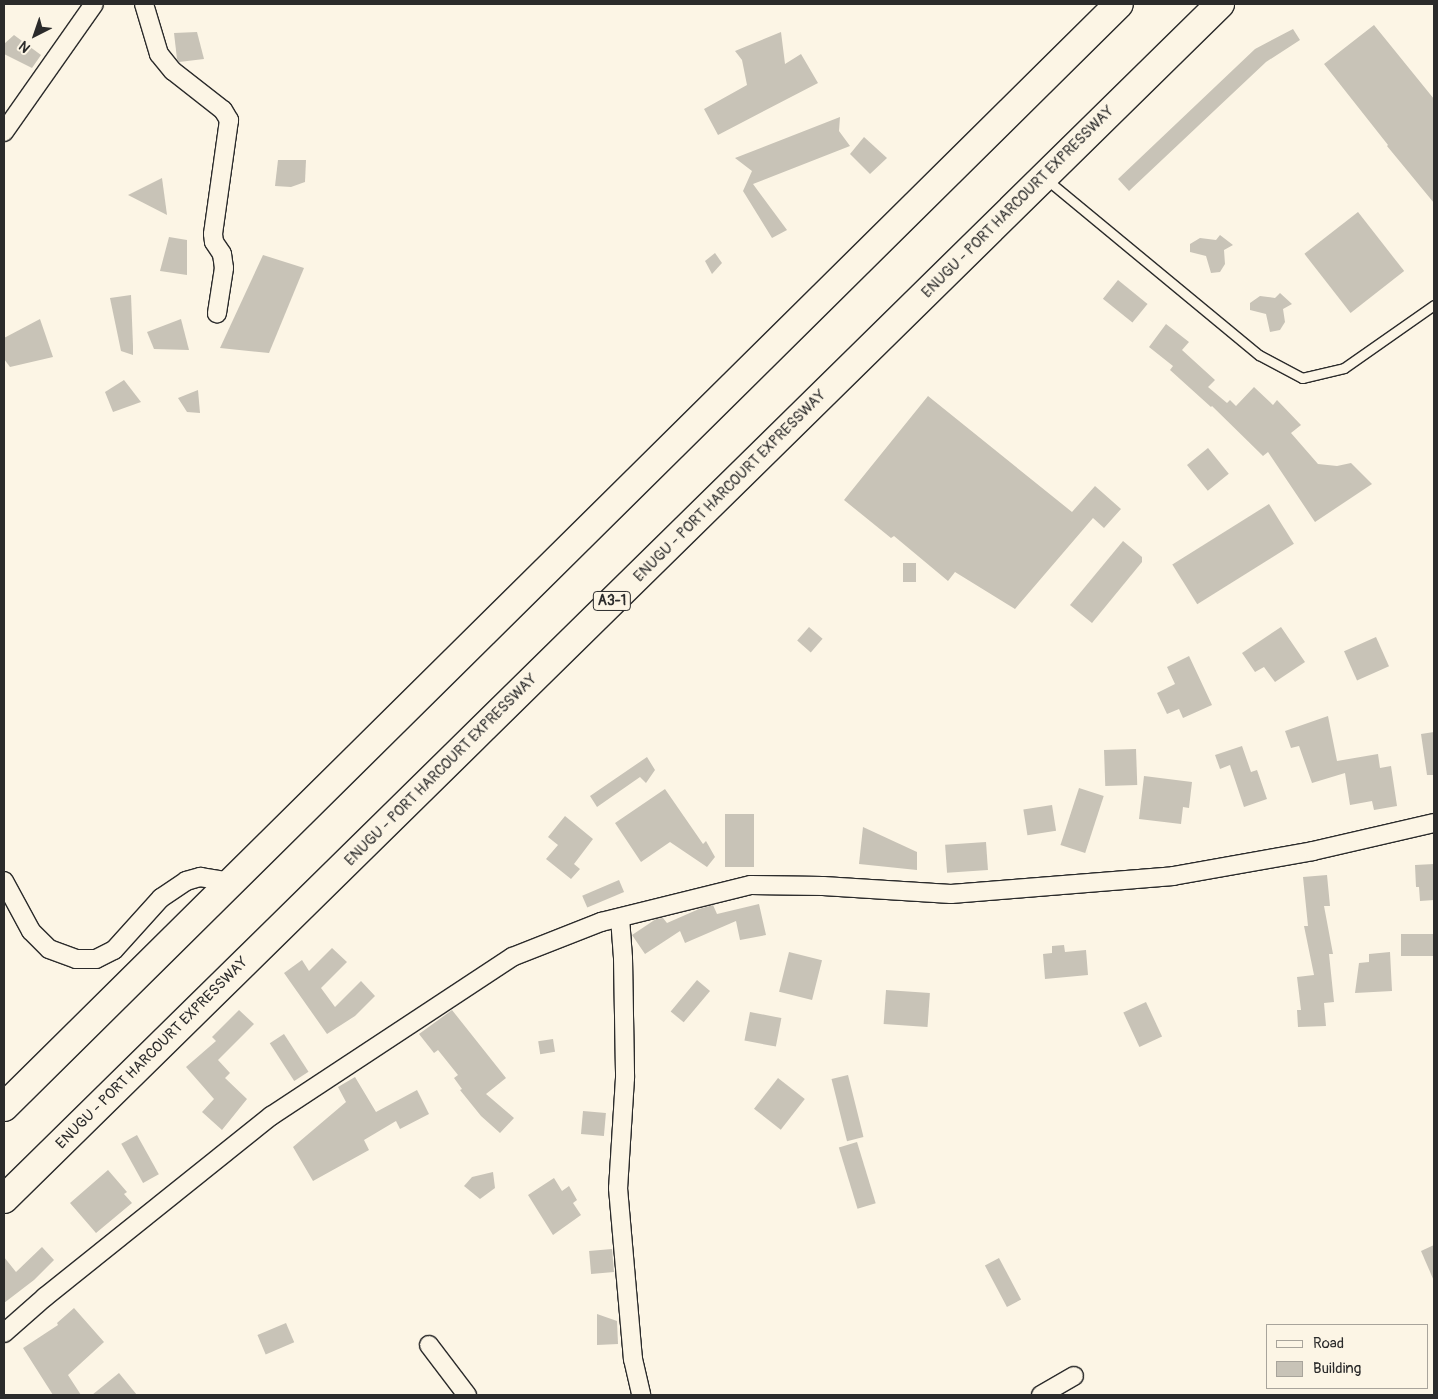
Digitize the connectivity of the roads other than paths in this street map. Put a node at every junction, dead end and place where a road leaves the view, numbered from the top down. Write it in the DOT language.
graph roads {
  1 [pos="94,4"];
  2 [pos="144,4"];
  3 [pos="1119,4"];
  4 [pos="1220,4"];
  5 [pos="4,132"];
  6 [pos="1044,177"];
  7 [pos="1434,305"];
  8 [pos="217,313"];
  9 [pos="1434,822"];
  10 [pos="4,881"];
  11 [pos="231,882"];
  12 [pos="620,918"];
  13 [pos="4,1107"];
  14 [pos="4,1199"];
  15 [pos="4,1333"];
  16 [pos="429,1345"];
  17 [pos="1074,1376"];
  18 [pos="467,1395"];
  19 [pos="641,1395"];
  20 [pos="1041,1395"];
  1 -- 5 [label="street"];
  2 -- 8 [label="street"];
  3 -- 11 [label="highway"];
  4 -- 6 [label="highway, ENUGU - PORT HARCOURT EXPRESSWAY / A3-1"];
  6 -- 7 [label="lane"];
  6 -- 14 [label="highway, ENUGU - PORT HARCOURT EXPRESSWAY / A3-1"];
  9 -- 12 [label="street"];
  10 -- 11 [label="street"];
  11 -- 13 [label="highway"];
  12 -- 15 [label="street"];
  12 -- 19 [label="street"];
  16 -- 18 [label="street"];
  17 -- 20 [label="street"];
}
